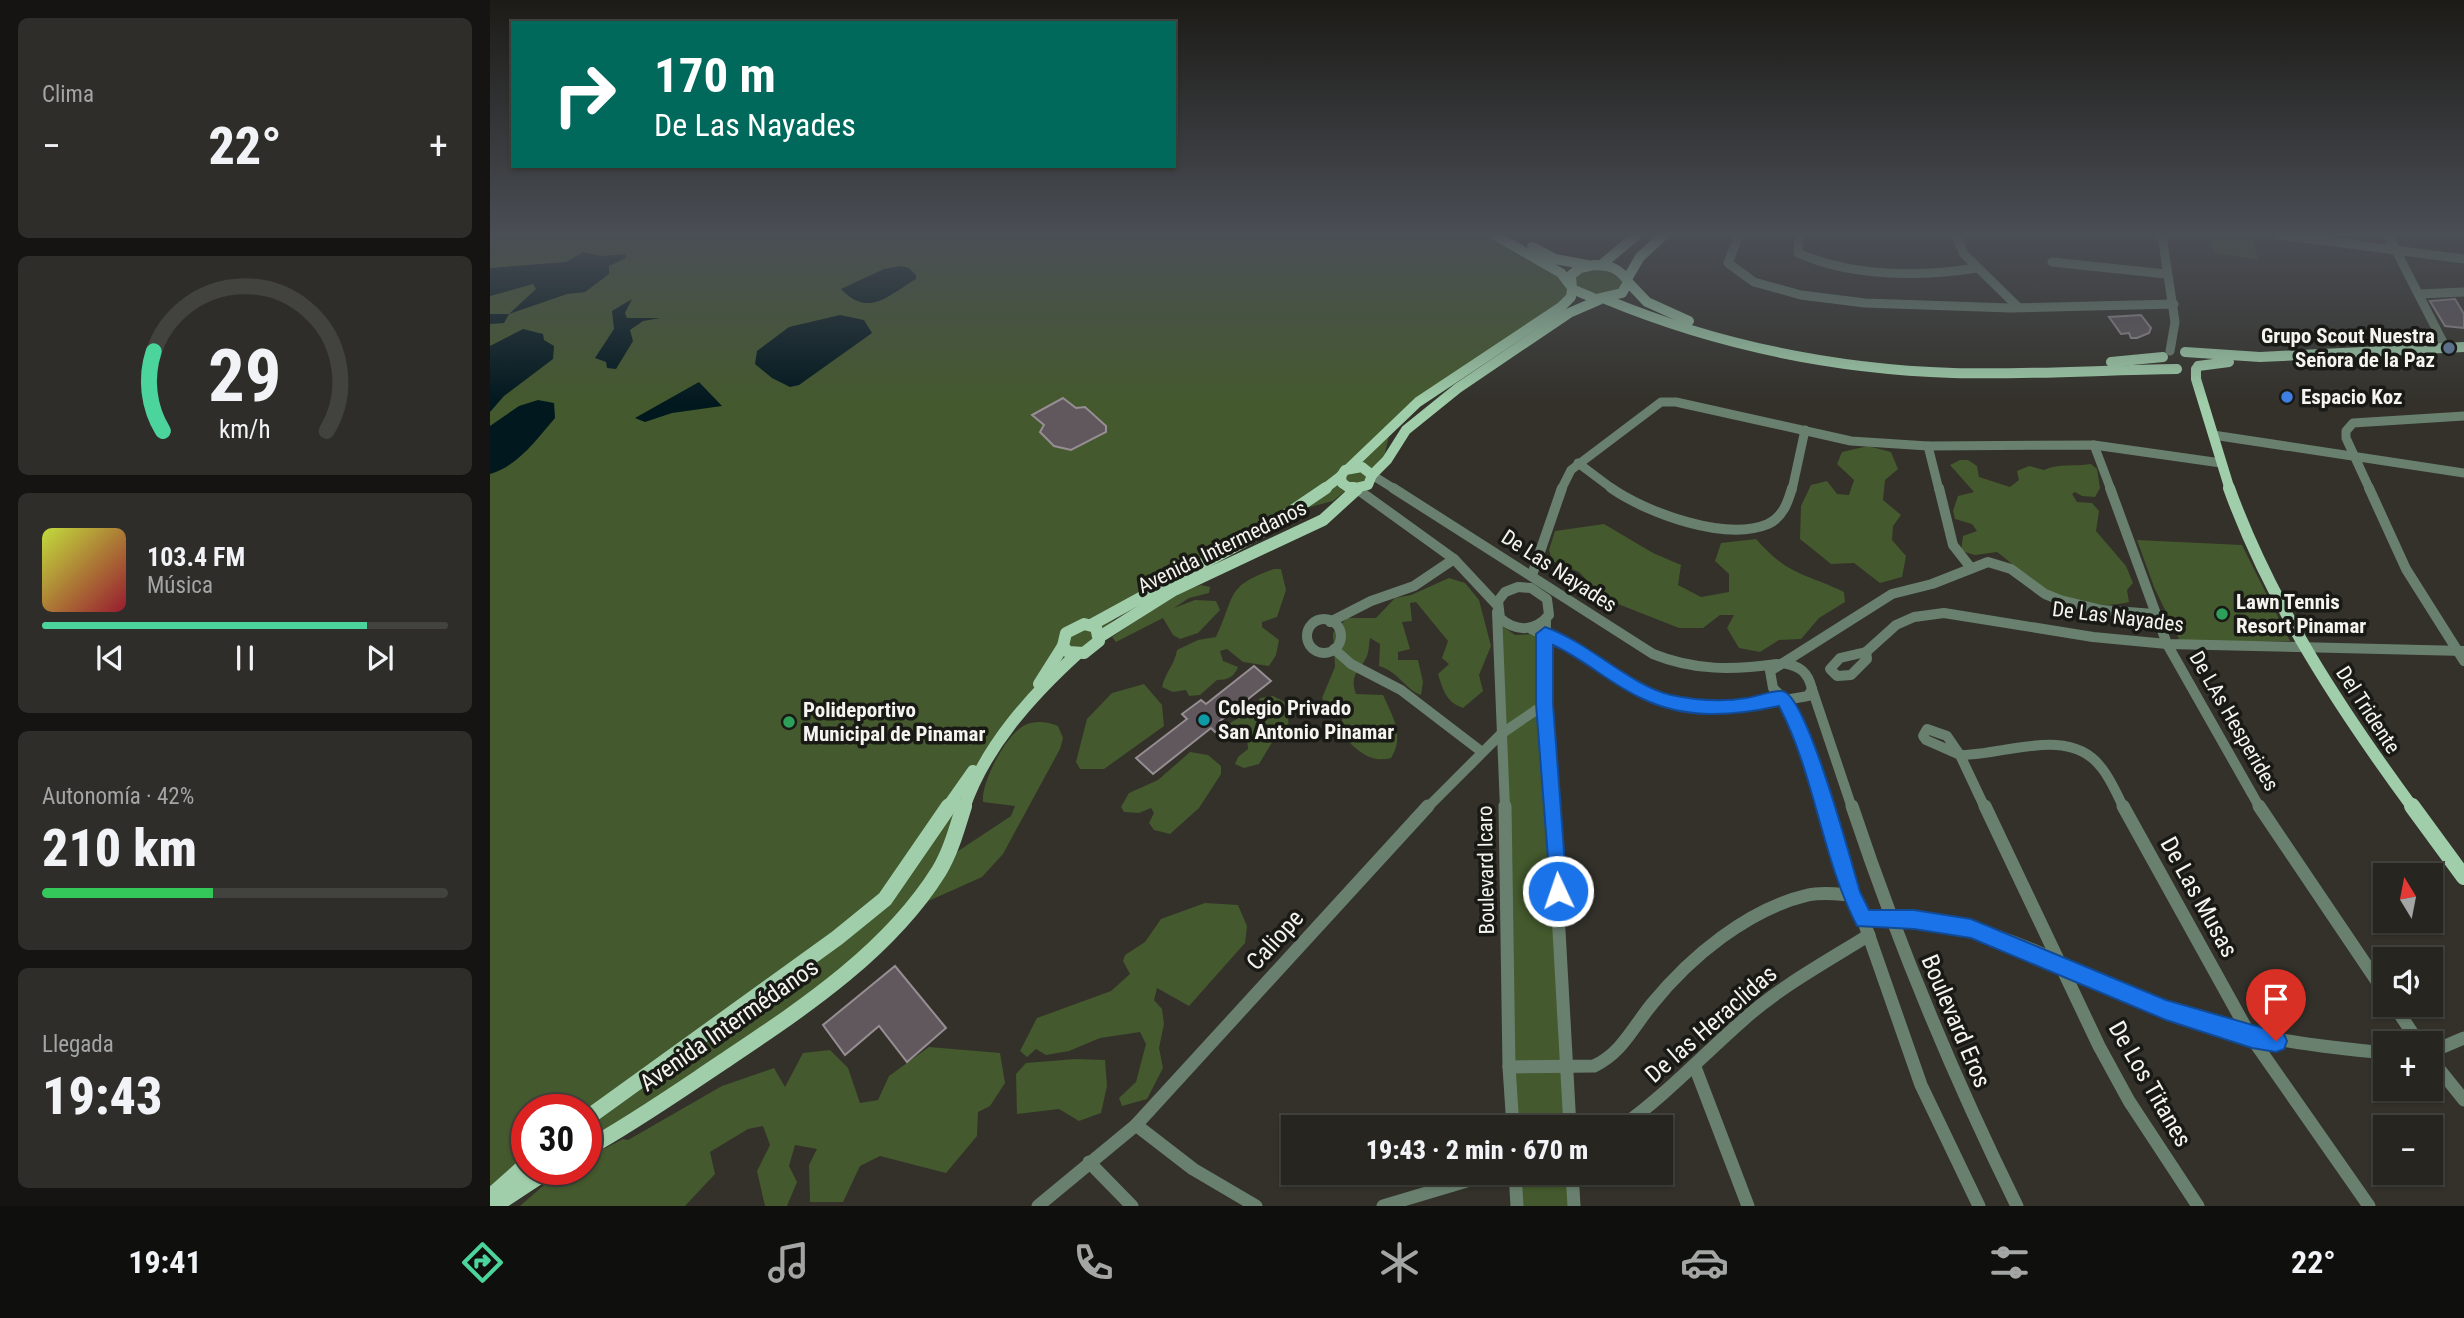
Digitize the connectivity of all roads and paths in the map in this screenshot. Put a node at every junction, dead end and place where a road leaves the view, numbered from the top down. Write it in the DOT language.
graph roads {
  1 [pos="1571,291"];
  2 [pos="1577,291"];
  3 [pos="1623,291"];
  4 [pos="1637,291"];
  5 [pos="1783,291"];
  6 [pos="2001,291"];
  7 [pos="2171,291"];
  8 [pos="2418,291"];
  9 [pos="2464,292"];
  10 [pos="2419,294"];
  11 [pos="1602,300"];
  12 [pos="2174,304"];
  13 [pos="2018,307"];
  14 [pos="2446,348"];
  15 [pos="2464,348"];
  16 [pos="2185,352"];
  17 [pos="2167,354"];
  18 [pos="2260,357"];
  19 [pos="2197,367"];
  20 [pos="2179,370"];
  21 [pos="2201,394"];
  22 [pos="2464,416"];
  23 [pos="1805,430"];
  24 [pos="2213,435"];
  25 [pos="2094,445"];
  26 [pos="1928,446"];
  27 [pos="2353,454"];
  28 [pos="1578,463"];
  29 [pos="2221,463"];
  30 [pos="1345,472"];
  31 [pos="2464,473"];
  32 [pos="1372,475"];
  33 [pos="1357,489"];
  34 [pos="1454,559"];
  35 [pos="1970,568"];
  36 [pos="1533,575"];
  37 [pos="1511,589"];
  38 [pos="1543,594"];
  39 [pos="1497,609"];
  40 [pos="2154,614"];
  41 [pos="1330,622"];
  42 [pos="1090,625"];
  43 [pos="1545,627"];
  44 [pos="1101,636"];
  45 [pos="2167,644"];
  46 [pos="2304,647"];
  47 [pos="1334,649"];
  48 [pos="1070,650"];
  49 [pos="2460,651"];
  50 [pos="1866,652"];
  51 [pos="2464,662"];
  52 [pos="1780,663"];
  53 [pos="1812,689"];
  54 [pos="1783,699"];
  55 [pos="1545,704"];
  56 [pos="1501,734"];
  57 [pos="1482,752"];
  58 [pos="1960,755"];
  59 [pos="2464,877"];
  60 [pos="1851,895"];
  61 [pos="1889,918"];
  62 [pos="1864,919"];
  63 [pos="1869,935"];
  64 [pos="2062,965"];
  65 [pos="2373,975"];
  66 [pos="2252,1037"];
  67 [pos="2464,1038"];
  68 [pos="2443,1047"];
  69 [pos="2373,1052"];
  70 [pos="1567,1066"];
  71 [pos="1509,1067"];
  72 [pos="1695,1067"];
  73 [pos="2443,1074"];
  74 [pos="2464,1100"];
  75 [pos="602,1107"];
  76 [pos="1512,1115"];
  77 [pos="1569,1115"];
  78 [pos="1638,1115"];
  79 [pos="1136,1125"];
  80 [pos="602,1140"];
  81 [pos="1089,1162"];
  82 [pos="511,1178"];
  83 [pos="526,1185"];
  84 [pos="1453,1185"];
  85 [pos="1516,1185"];
  86 [pos="1573,1185"];
  87 [pos="490,1197"];
  88 [pos="494,1206"];
  89 [pos="1038,1206"];
  90 [pos="1132,1206"];
  91 [pos="1256,1206"];
  92 [pos="1383,1206"];
  93 [pos="1517,1206"];
  94 [pos="1574,1206"];
  95 [pos="1748,1206"];
  96 [pos="1979,1206"];
  97 [pos="2017,1206"];
  98 [pos="2198,1206"];
  99 [pos="2370,1206"];
  1 -- 30 [label="main road"];
  2 -- 11 [label="main road"];
  3 -- 11 [label="main road"];
  4 -- 17 [label="main road"];
  5 -- 13 [label="street"];
  6 -- 13 [label="street"];
  7 -- 12 [label="street"];
  8 -- 10 [label="street"];
  9 -- 10 [label="street"];
  10 -- 14 [label="street"];
  11 -- 20 [label="main road"];
  11 -- 32 [label="main road"];
  12 -- 13 [label="street"];
  12 -- 17 [label="street"];
  14 -- 15 [label="main road"];
  14 -- 18 [label="main road"];
  16 -- 17 [label="main road"];
  16 -- 18 [label="main road"];
  16 -- 19 [label="main road"];
  17 -- 20 [label="main road, Del Tridente"];
  18 -- 19 [label="main road"];
  19 -- 20 [label="main road"];
  19 -- 21 [label="main road, Del Tridente"];
  20 -- 21 [label="main road, Del Tridente"];
  21 -- 24 [label="main road, Del Tridente"];
  22 -- 27 [label="street"];
  23 -- 26 [label="street"];
  23 -- 28 [label="street"];
  23 -- 28 [label="street"];
  24 -- 27 [label="street"];
  24 -- 29 [label="main road, Del Tridente"];
  25 -- 26 [label="street"];
  25 -- 29 [label="street"];
  25 -- 40 [label="street, De LAs Hesperides"];
  26 -- 35 [label="street"];
  27 -- 31 [label="street"];
  27 -- 49 [label="street"];
  28 -- 36 [label="street"];
  29 -- 46 [label="main road, Del Tridente"];
  30 -- 32 [label="main road"];
  30 -- 33 [label="main road"];
  30 -- 42 [label="main road"];
  32 -- 33 [label="main road"];
  32 -- 36 [label="street, De Las Nayades"];
  33 -- 34 [label="street"];
  33 -- 44 [label="main road, Avenida Intermedanos"];
  34 -- 39 [label="street"];
  34 -- 41 [label="street"];
  35 -- 40 [label="street, De Las Nayades"];
  35 -- 52 [label="street, De Las Nayades"];
  36 -- 37 [label="street"];
  36 -- 38 [label="street"];
  36 -- 52 [label="street, De Las Nayades"];
  37 -- 38 [label="street"];
  37 -- 39 [label="street"];
  38 -- 43 [label="street"];
  39 -- 43 [label="street"];
  39 -- 56 [label="street, Boulevard Icaro"];
  40 -- 45 [label="street, De LAs Hesperides"];
  41 -- 47 [label="street"];
  41 -- 47 [label="street"];
  42 -- 44 [label="main road"];
  42 -- 48 [label="main road"];
  43 -- 54 [label="street"];
  43 -- 55 [label="street"];
  44 -- 48 [label="main road"];
  45 -- 46 [label="street, De Las Nayades"];
  45 -- 50 [label="street, De Las Nayades"];
  45 -- 65 [label="street, De LAs Hesperides"];
  46 -- 49 [label="street, De Las Nayades"];
  46 -- 59 [label="main road, Del Tridente"];
  47 -- 57 [label="street"];
  48 -- 75 [label="main road, Avenida Intermédanos"];
  48 -- 80 [label="main road, Avenida Intermédanos"];
  49 -- 51 [label="street"];
  52 -- 53 [label="street"];
  52 -- 54 [label="street"];
  53 -- 54 [label="street"];
  53 -- 61 [label="street, Boulevard Eros"];
  54 -- 60 [label="street"];
  55 -- 56 [label="street, Caliope"];
  55 -- 70 [label="street"];
  56 -- 57 [label="street, Caliope"];
  56 -- 71 [label="street, Boulevard Icaro"];
  57 -- 79 [label="street, Caliope"];
  58 -- 64 [label="street, De Los Titanes"];
  58 -- 66 [label="street, De Las Musas"];
  60 -- 62 [label="street"];
  60 -- 70 [label="street, De las Heraclidas"];
  61 -- 62 [label="street"];
  61 -- 64 [label="street"];
  61 -- 97 [label="street, Boulevard Eros"];
  62 -- 63 [label="street"];
  63 -- 72 [label="street, De las Heraclidas"];
  63 -- 96 [label="street"];
  64 -- 66 [label="street"];
  64 -- 98 [label="street, De Los Titanes"];
  66 -- 69 [label="street"];
  66 -- 99 [label="street, De Las Musas"];
  67 -- 68 [label="street"];
  70 -- 71 [label="street, De las Heraclidas"];
  70 -- 77 [label="street"];
  71 -- 76 [label="street, Boulevard Icaro"];
  72 -- 78 [label="street, De las Heraclidas"];
  72 -- 95 [label="street"];
  73 -- 74 [label="street"];
  79 -- 81 [label="street, Caliope"];
  79 -- 91 [label="street"];
  81 -- 89 [label="street, Caliope"];
  81 -- 90 [label="street"];
  82 -- 87 [label="main road"];
  83 -- 88 [label="main road"];
  84 -- 92 [label="street"];
  85 -- 93 [label="street"];
  86 -- 94 [label="street"];
}
